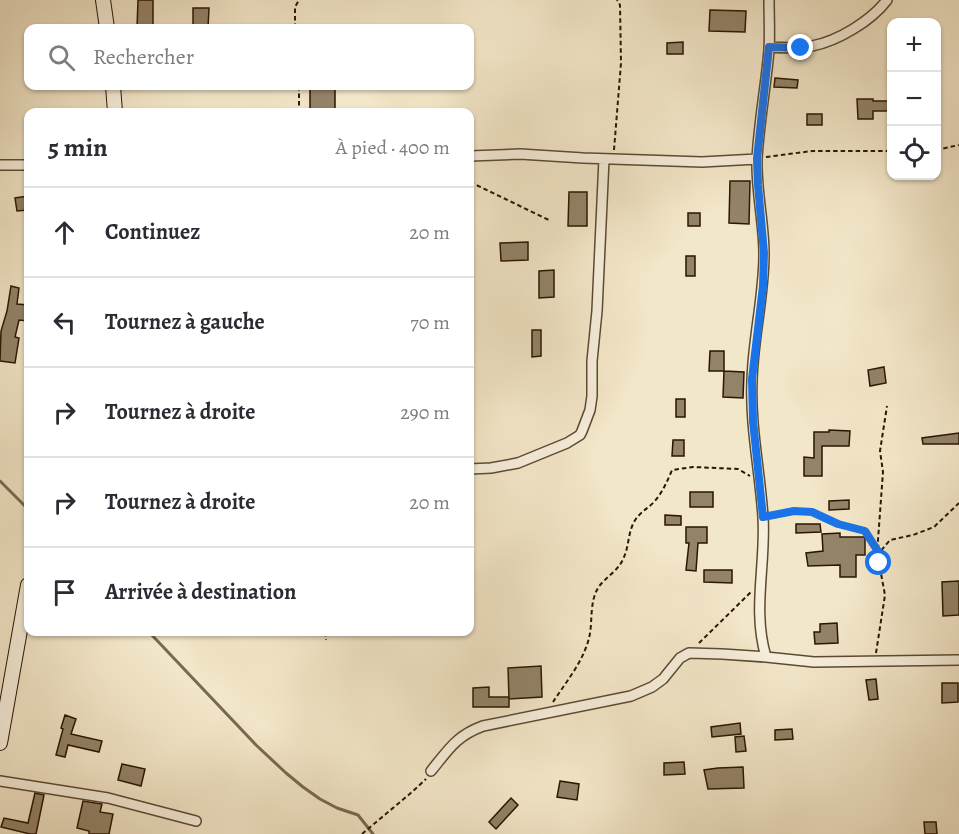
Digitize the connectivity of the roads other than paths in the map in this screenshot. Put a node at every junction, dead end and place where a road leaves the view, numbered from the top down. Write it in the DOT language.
graph roads {
  1 [pos="103,0"];
  2 [pos="769,0"];
  3 [pos="887,0"];
  4 [pos="106,24"];
  5 [pos="769,47"];
  6 [pos="113,90"];
  7 [pos="115,108"];
  8 [pos="474,156"];
  9 [pos="609,159"];
  10 [pos="757,159"];
  11 [pos="0,165"];
  12 [pos="24,165"];
  13 [pos="474,469"];
  14 [pos="24,608"];
  15 [pos="766,657"];
  16 [pos="959,660"];
  17 [pos="0,743"];
  18 [pos="431,771"];
  19 [pos="0,781"];
  20 [pos="196,821"];
  1 -- 4 [label="street"];
  2 -- 5 [label="street"];
  3 -- 5 [label="street"];
  5 -- 10 [label="street"];
  6 -- 7 [label="street"];
  8 -- 9 [label="street"];
  9 -- 10 [label="street"];
  9 -- 13 [label="street"];
  10 -- 15 [label="street"];
  11 -- 12 [label="street"];
  14 -- 17 [label="street"];
  15 -- 16 [label="street"];
  15 -- 18 [label="street"];
  19 -- 20 [label="street"];
}
